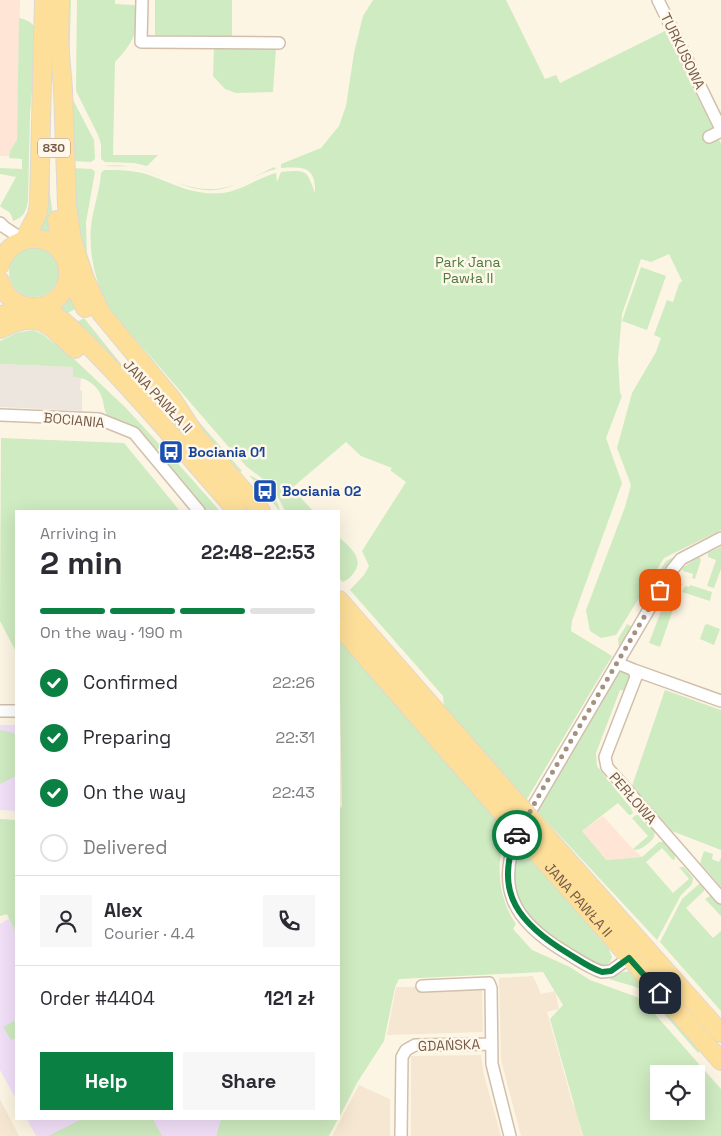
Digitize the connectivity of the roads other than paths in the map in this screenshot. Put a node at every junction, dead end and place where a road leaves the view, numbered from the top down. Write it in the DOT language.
graph roads {
  1 [pos="44,0"];
  2 [pos="60,0"];
  3 [pos="142,0"];
  4 [pos="658,0"];
  5 [pos="59,41"];
  6 [pos="278,43"];
  7 [pos="721,130"];
  8 [pos="709,137"];
  9 [pos="0,223"];
  10 [pos="24,240"];
  11 [pos="62,254"];
  12 [pos="0,260"];
  13 [pos="68,272"];
  14 [pos="0,281"];
  15 [pos="32,307"];
  16 [pos="0,316"];
  17 [pos="0,329"];
  18 [pos="143,404"];
  19 [pos="0,414"];
  20 [pos="198,439"];
  21 [pos="198,510"];
  22 [pos="236,510"];
  23 [pos="260,510"];
  24 [pos="721,538"];
  25 [pos="340,601"];
  26 [pos="340,627"];
  27 [pos="617,663"];
  28 [pos="634,670"];
  29 [pos="721,700"];
  30 [pos="0,711"];
  31 [pos="15,711"];
  32 [pos="721,898"];
  33 [pos="629,958"];
  34 [pos="422,986"];
  35 [pos="721,1033"];
  36 [pos="491,1044"];
  37 [pos="721,1061"];
  38 [pos="401,1136"];
  39 [pos="510,1136"];
  1 -- 10 [label="main road, 830"];
  2 -- 5 [label="main road, 830"];
  3 -- 6 [label="street"];
  4 -- 7 [label="street, TURKUSOWA"];
  5 -- 11 [label="main road, 830"];
  5 -- 20 [label="main road"];
  7 -- 8 [label="street"];
  9 -- 10 [label="street"];
  10 -- 11 [label="main road"];
  10 -- 12 [label="main road, 830"];
  11 -- 13 [label="main road, 830"];
  13 -- 15 [label="main road"];
  13 -- 20 [label="main road, JANA PAWŁA II"];
  14 -- 15 [label="main road, JANA PAWŁA II"];
  15 -- 16 [label="main road"];
  15 -- 18 [label="main road, JANA PAWŁA II"];
  17 -- 18 [label="main road"];
  18 -- 22 [label="main road, JANA PAWŁA II"];
  19 -- 21 [label="street, BOCIANIA"];
  20 -- 23 [label="main road, JANA PAWŁA II"];
  24 -- 27 [label="street"];
  25 -- 35 [label="main road, JANA PAWŁA II, bridge"];
  26 -- 33 [label="main road, JANA PAWŁA II, bridge"];
  27 -- 28 [label="street"];
  27 -- 33 [label="street"];
  28 -- 29 [label="street"];
  28 -- 32 [label="street, PERŁOWA"];
  30 -- 31 [label="street"];
  33 -- 37 [label="main road, JANA PAWŁA II"];
  34 -- 36 [label="street"];
  36 -- 38 [label="street, GDAŃSKA"];
  36 -- 39 [label="street"];
}
